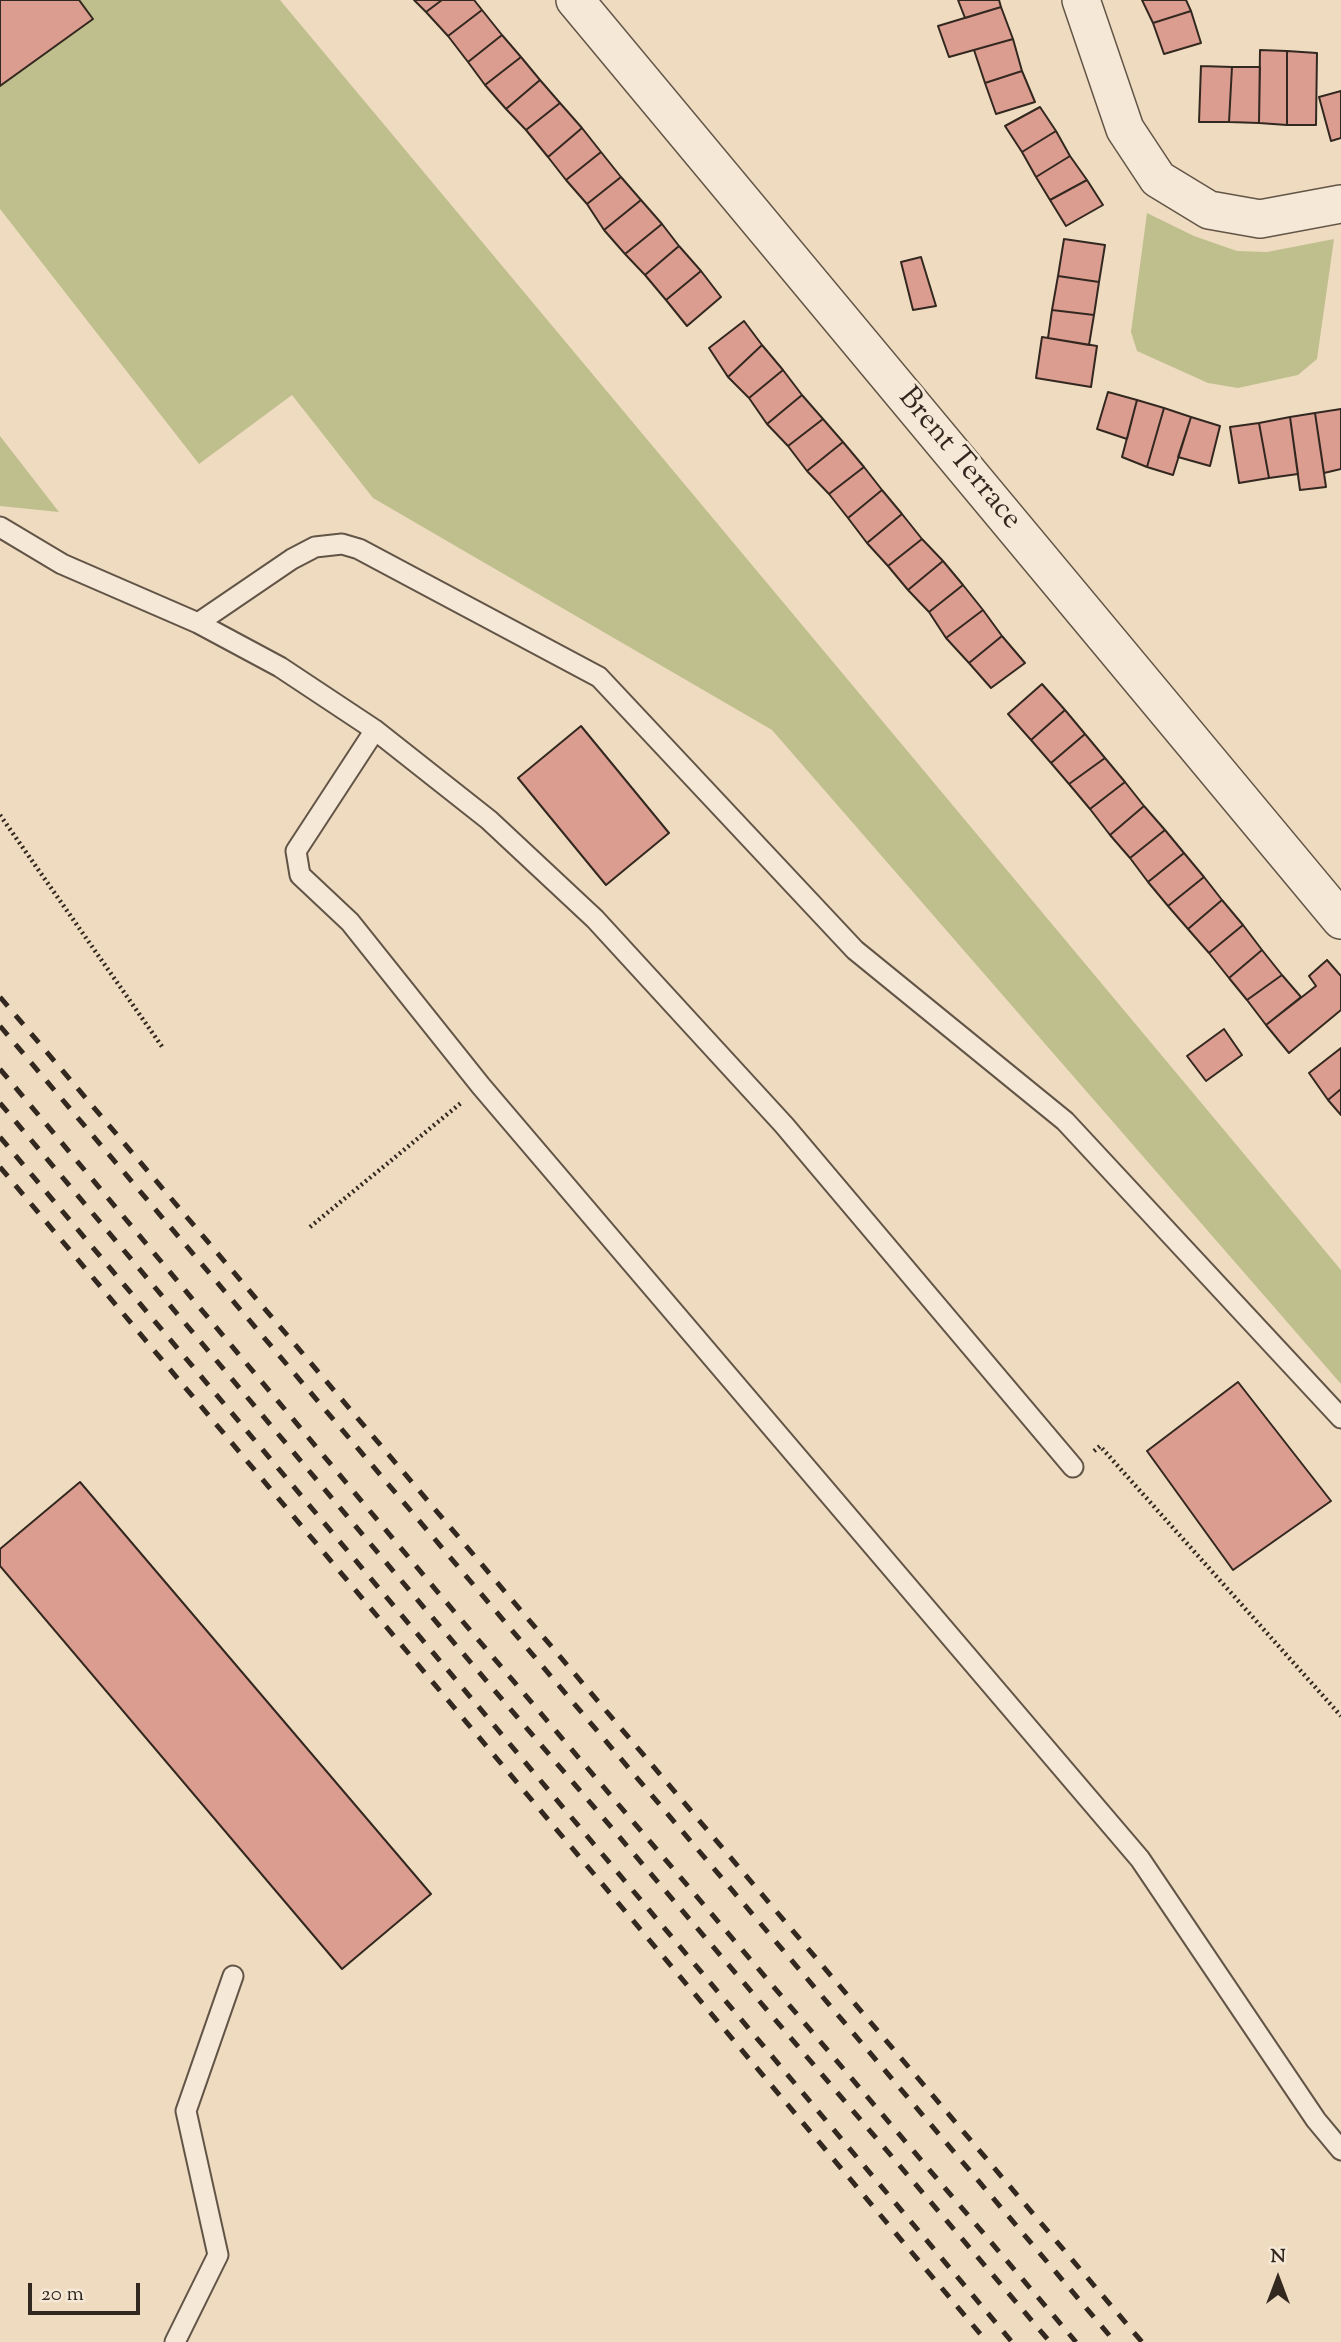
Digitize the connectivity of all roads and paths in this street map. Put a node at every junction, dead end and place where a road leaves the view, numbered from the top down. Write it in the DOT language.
graph roads {
  1 [pos="575,0"];
  2 [pos="1081,0"];
  3 [pos="1341,204"];
  4 [pos="0,527"];
  5 [pos="198,623"];
  6 [pos="375,730"];
  7 [pos="0,815"];
  8 [pos="1341,920"];
  9 [pos="163,1048"];
  10 [pos="481,1086"];
  11 [pos="310,1227"];
  12 [pos="1341,1418"];
  13 [pos="1073,1467"];
  14 [pos="1341,1716"];
  15 [pos="233,1976"];
  16 [pos="1341,2150"];
  17 [pos="175,2342"];
  1 -- 8 [label="street, Brent Terrace"];
  2 -- 3 [label="street"];
  4 -- 5 [label="lane"];
  5 -- 6 [label="lane"];
  5 -- 12 [label="lane"];
  6 -- 10 [label="lane"];
  6 -- 13 [label="lane"];
  7 -- 9 [label="path"];
  10 -- 11 [label="path"];
  10 -- 16 [label="lane"];
  13 -- 14 [label="path"];
  15 -- 17 [label="lane"];
}
